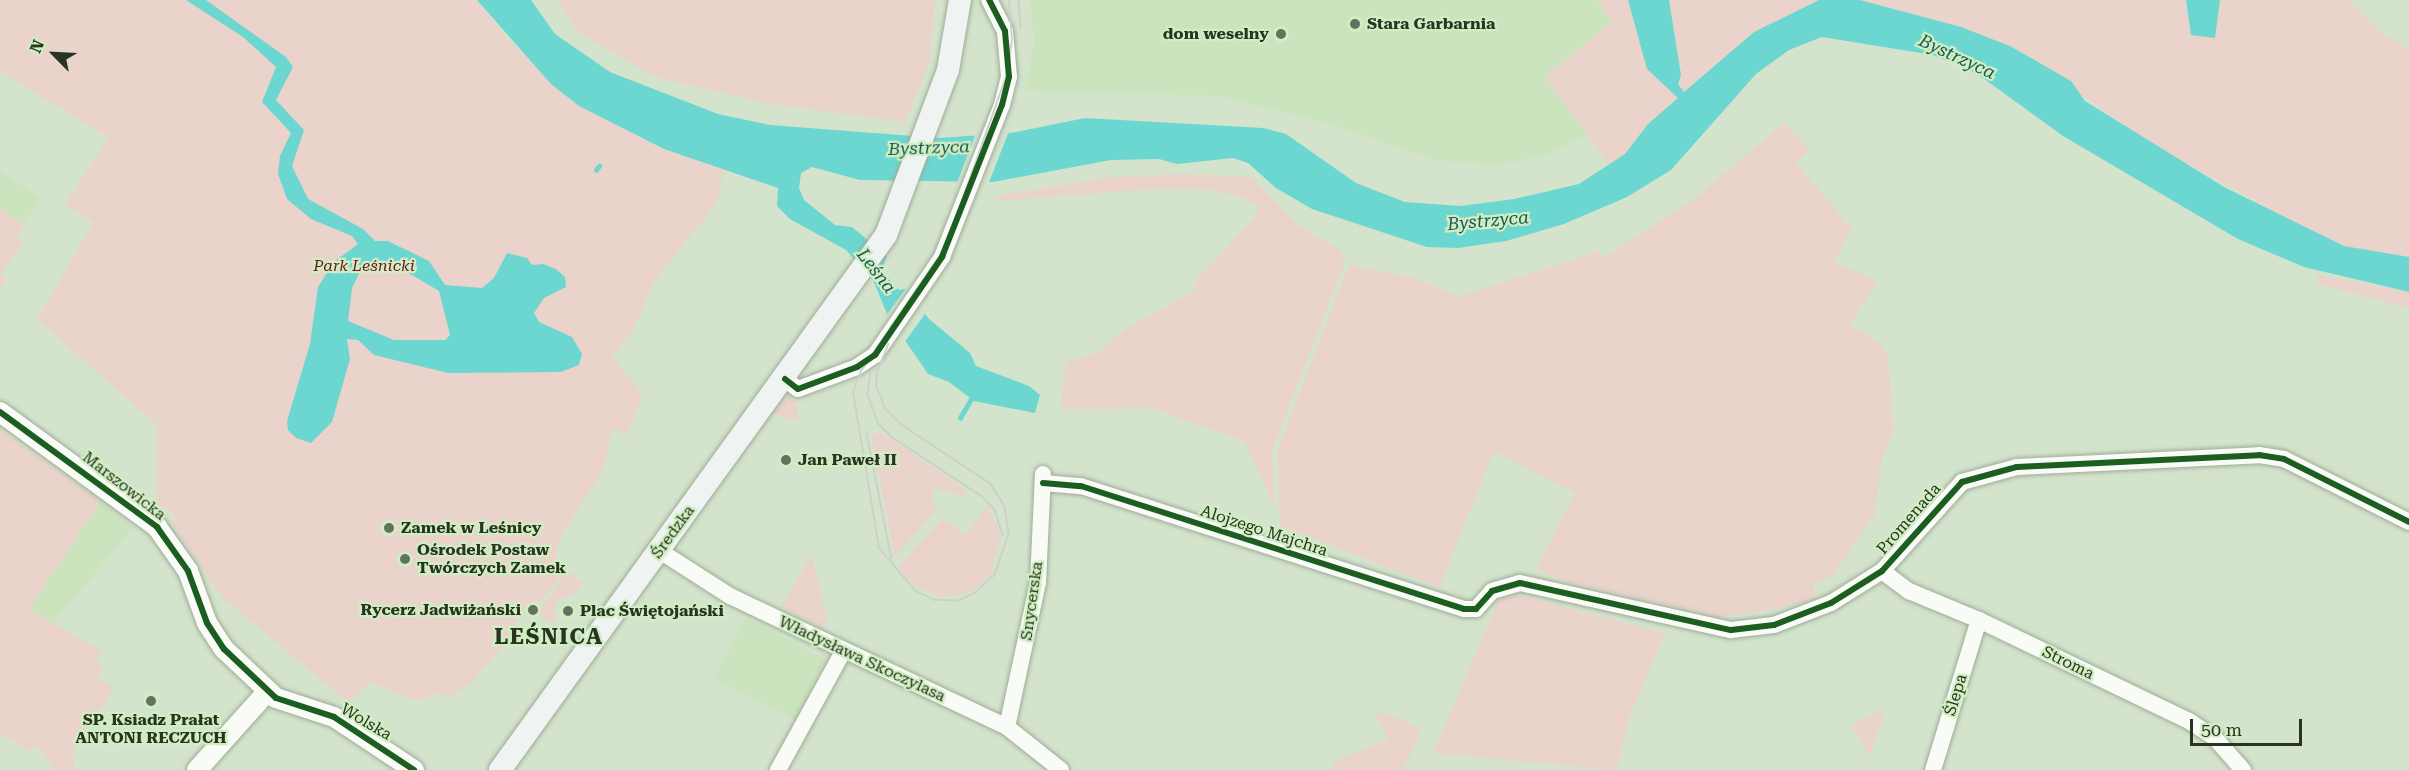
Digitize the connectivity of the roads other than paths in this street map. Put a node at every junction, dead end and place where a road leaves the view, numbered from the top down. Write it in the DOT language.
graph roads {
  1 [pos="960,0"];
  2 [pos="988,0"];
  3 [pos="792,384"];
  4 [pos="0,412"];
  5 [pos="1043,478"];
  6 [pos="2409,522"];
  7 [pos="660,551"];
  8 [pos="1882,571"];
  9 [pos="1476,609"];
  10 [pos="1979,620"];
  11 [pos="844,650"];
  12 [pos="268,691"];
  13 [pos="1006,727"];
  14 [pos="197,770"];
  15 [pos="414,770"];
  16 [pos="500,770"];
  17 [pos="778,770"];
  18 [pos="1061,770"];
  19 [pos="1933,770"];
  20 [pos="2243,770"];
  1 -- 3 [label="main road, Średzka"];
  2 -- 3 [label="street"];
  3 -- 7 [label="main road, Średzka"];
  4 -- 12 [label="street, Marszowicka"];
  5 -- 9 [label="street, Alojzego Majchra"];
  5 -- 13 [label="street, Snycerska"];
  6 -- 8 [label="street, Promenada"];
  7 -- 11 [label="street, Władysława Skoczylasa"];
  7 -- 16 [label="main road, Średzka"];
  8 -- 9 [label="street, Promenada"];
  8 -- 10 [label="street, Stroma"];
  10 -- 19 [label="street, Ślepa"];
  10 -- 20 [label="street, Stroma"];
  11 -- 13 [label="street, Władysława Skoczylasa"];
  11 -- 17 [label="street"];
  12 -- 14 [label="street"];
  12 -- 15 [label="street, Wolska"];
  13 -- 18 [label="street, Władysława Skoczylasa"];
}
